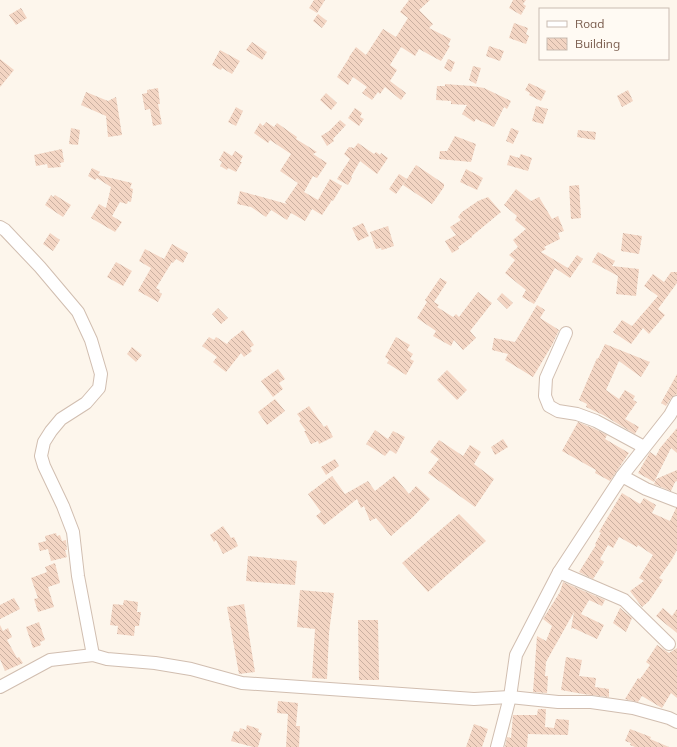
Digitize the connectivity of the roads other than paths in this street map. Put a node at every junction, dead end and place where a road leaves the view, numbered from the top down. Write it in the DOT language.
graph roads {
  1 [pos="0,227"];
  2 [pos="566,333"];
  3 [pos="677,402"];
  4 [pos="644,447"];
  5 [pos="622,476"];
  6 [pos="677,501"];
  7 [pos="559,572"];
  8 [pos="669,644"];
  9 [pos="93,655"];
  10 [pos="0,687"];
  11 [pos="510,697"];
  12 [pos="677,722"];
  13 [pos="497,747"];
  1 -- 9 [label="street"];
  2 -- 4 [label="street"];
  3 -- 4 [label="street"];
  4 -- 5 [label="street"];
  5 -- 6 [label="street"];
  5 -- 7 [label="street"];
  7 -- 8 [label="street"];
  7 -- 11 [label="street"];
  9 -- 10 [label="street"];
  9 -- 11 [label="street"];
  11 -- 12 [label="street"];
  11 -- 13 [label="street"];
}
